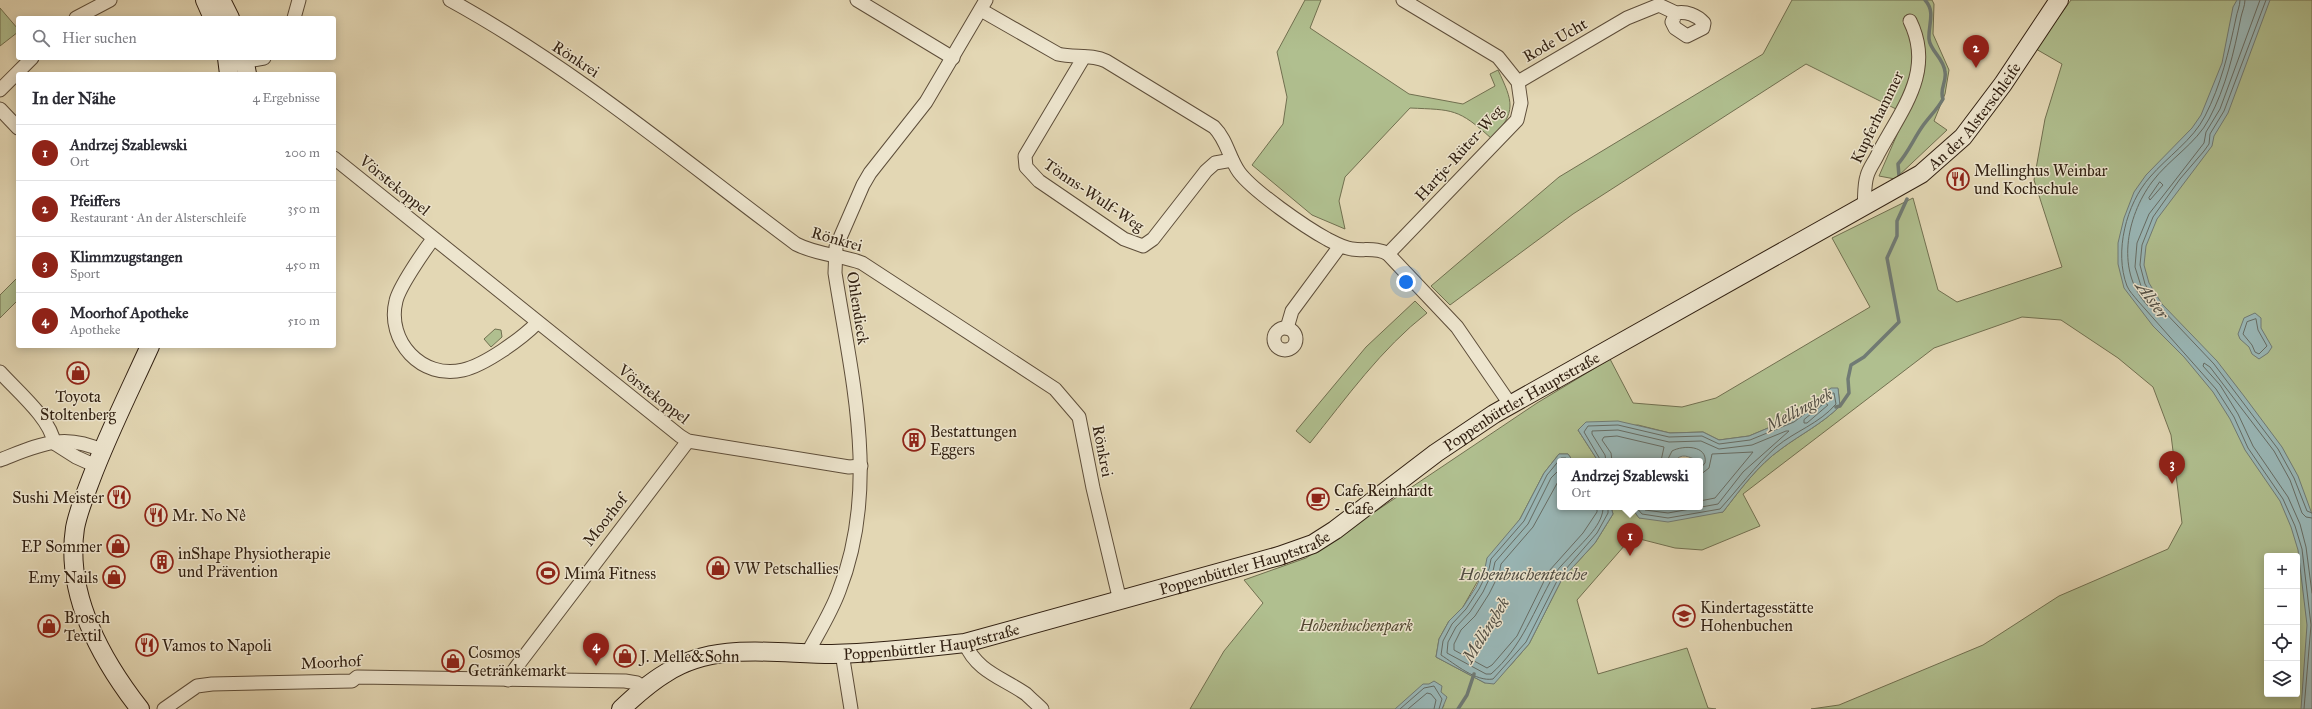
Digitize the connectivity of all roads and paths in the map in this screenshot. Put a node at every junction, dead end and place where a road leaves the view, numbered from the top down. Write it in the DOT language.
graph roads {
  1 [pos="110,0"];
  2 [pos="205,0"];
  3 [pos="221,0"];
  4 [pos="299,0"];
  5 [pos="450,0"];
  6 [pos="857,0"];
  7 [pos="1403,0"];
  8 [pos="2059,0"];
  9 [pos="984,5"];
  10 [pos="1676,13"];
  11 [pos="80,16"];
  12 [pos="212,16"];
  13 [pos="229,16"];
  14 [pos="295,16"];
  15 [pos="1910,21"];
  16 [pos="1084,57"];
  17 [pos="953,58"];
  18 [pos="30,60"];
  19 [pos="256,60"];
  20 [pos="237,65"];
  21 [pos="18,72"];
  22 [pos="16,74"];
  23 [pos="1518,82"];
  24 [pos="0,90"];
  25 [pos="0,109"];
  26 [pos="16,126"];
  27 [pos="336,160"];
  28 [pos="1232,160"];
  29 [pos="1864,206"];
  30 [pos="433,239"];
  31 [pos="1340,246"];
  32 [pos="1388,254"];
  33 [pos="834,256"];
  34 [pos="537,323"];
  35 [pos="1288,328"];
  36 [pos="149,348"];
  37 [pos="0,372"];
  38 [pos="1510,404"];
  39 [pos="688,441"];
  40 [pos="54,443"];
  41 [pos="100,458"];
  42 [pos="0,460"];
  43 [pos="861,466"];
  44 [pos="1120,601"];
  45 [pos="965,643"];
  46 [pos="842,653"];
  47 [pos="807,654"];
  48 [pos="508,680"];
  49 [pos="644,688"];
  50 [pos="140,709"];
  51 [pos="164,709"];
  52 [pos="621,709"];
  53 [pos="851,709"];
  54 [pos="1042,709"];
  1 -- 11 [label="street"];
  2 -- 12 [label="street"];
  3 -- 13 [label="street"];
  4 -- 14 [label="street"];
  5 -- 33 [label="street, Rönkrei"];
  6 -- 17 [label="street"];
  7 -- 23 [label="street"];
  8 -- 29 [label="street, An der Alsterschleife"];
  9 -- 16 [label="street"];
  9 -- 17 [label="street, Ohlendieck"];
  10 -- 23 [label="street, Rode Ucht"];
  15 -- 29 [label="street, Kupferhammer"];
  16 -- 28 [label="street"];
  16 -- 28 [label="street, Tönns-Wulf-Weg"];
  17 -- 33 [label="street, Ohlendieck"];
  18 -- 21 [label="street"];
  19 -- 20 [label="street"];
  22 -- 24 [label="street"];
  23 -- 32 [label="street, Hartje-Rüter-Weg"];
  25 -- 26 [label="street"];
  27 -- 30 [label="street, Vörstekoppel"];
  28 -- 31 [label="street"];
  29 -- 38 [label="street, Poppenbüttler Hauptstraße"];
  30 -- 34 [label="street, Vörstekoppel"];
  30 -- 34 [label="street, Vörstekoppel"];
  31 -- 32 [label="street"];
  31 -- 35 [label="street"];
  32 -- 38 [label="street"];
  33 -- 43 [label="street, Ohlendieck"];
  33 -- 44 [label="street, Rönkrei"];
  34 -- 39 [label="street, Vörstekoppel"];
  36 -- 41 [label="street"];
  37 -- 40 [label="street"];
  38 -- 44 [label="street, Poppenbüttler Hauptstraße"];
  39 -- 43 [label="street, Vörstekoppel"];
  39 -- 48 [label="street, Moorhof"];
  40 -- 41 [label="street"];
  40 -- 42 [label="street"];
  41 -- 50 [label="street"];
  43 -- 47 [label="street, Ohlendieck"];
  44 -- 45 [label="street, Poppenbüttler Hauptstraße"];
  45 -- 46 [label="street, Poppenbüttler Hauptstraße"];
  45 -- 54 [label="street"];
  46 -- 47 [label="street, Poppenbüttler Hauptstraße"];
  46 -- 53 [label="street"];
  47 -- 49 [label="street, Poppenbüttler Hauptstraße"];
  48 -- 49 [label="street, Moorhof"];
  48 -- 51 [label="street, Moorhof"];
  49 -- 52 [label="street, Poppenbüttler Hauptstraße"];
}
